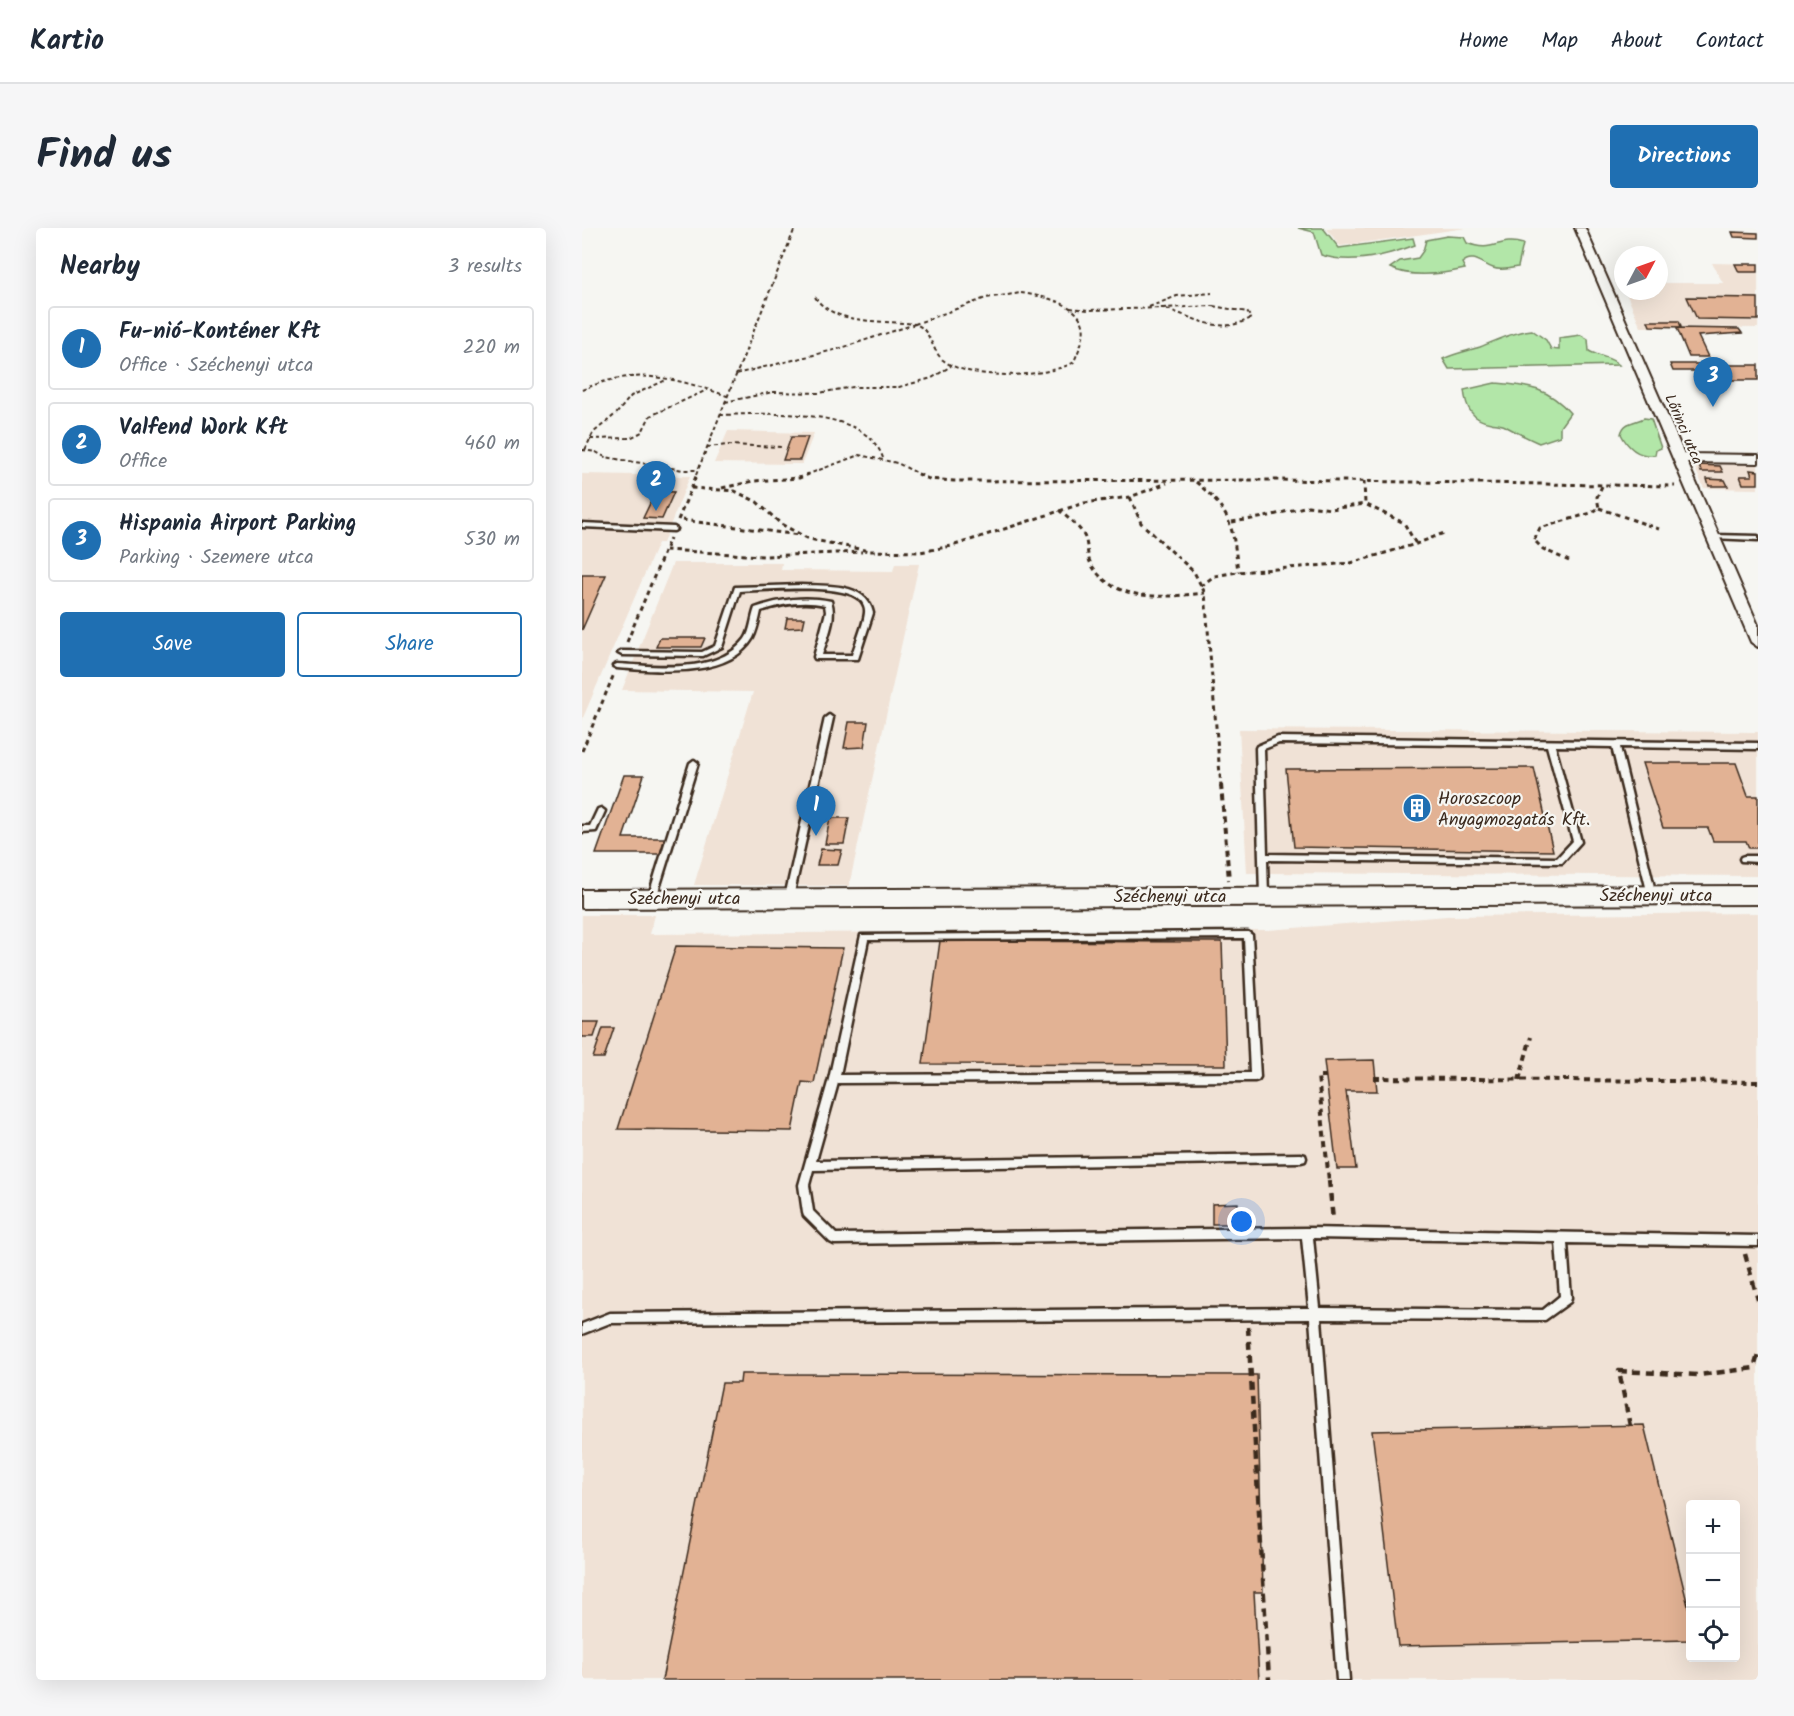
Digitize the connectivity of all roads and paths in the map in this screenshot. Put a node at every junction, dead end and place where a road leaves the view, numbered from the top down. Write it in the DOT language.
graph roads {
  1 [pos="795,228"];
  2 [pos="1580,228"];
  3 [pos="1212,293"];
  4 [pos="815,297"];
  5 [pos="1069,308"];
  6 [pos="1146,308"];
  7 [pos="1161,308"];
  8 [pos="918,324"];
  9 [pos="951,366"];
  10 [pos="736,374"];
  11 [pos="667,380"];
  12 [pos="582,390"];
  13 [pos="708,390"];
  14 [pos="727,396"];
  15 [pos="725,402"];
  16 [pos="720,415"];
  17 [pos="590,439"];
  18 [pos="707,447"];
  19 [pos="783,447"];
  20 [pos="584,450"];
  21 [pos="1678,458"];
  22 [pos="883,459"];
  23 [pos="1758,459"];
  24 [pos="698,470"];
  25 [pos="1171,481"];
  26 [pos="1364,481"];
  27 [pos="1196,482"];
  28 [pos="1603,484"];
  29 [pos="1691,486"];
  30 [pos="691,488"];
  31 [pos="722,488"];
  32 [pos="1130,497"];
  33 [pos="1365,504"];
  34 [pos="1599,508"];
  35 [pos="1059,510"];
  36 [pos="678,520"];
  37 [pos="1232,522"];
  38 [pos="582,525"];
  39 [pos="674,529"];
  40 [pos="1659,529"];
  41 [pos="1444,533"];
  42 [pos="803,536"];
  43 [pos="1713,537"];
  44 [pos="1758,538"];
  45 [pos="1416,544"];
  46 [pos="665,550"];
  47 [pos="869,551"];
  48 [pos="1569,561"];
  49 [pos="1238,572"];
  50 [pos="1201,586"];
  51 [pos="1205,593"];
  52 [pos="1758,642"];
  53 [pos="622,653"];
  54 [pos="617,666"];
  55 [pos="830,718"];
  56 [pos="1550,743"];
  57 [pos="1615,744"];
  58 [pos="1758,747"];
  59 [pos="582,750"];
  60 [pos="694,763"];
  61 [pos="600,811"];
  62 [pos="582,829"];
  63 [pos="1263,857"];
  64 [pos="1744,859"];
  65 [pos="1758,859"];
  66 [pos="1758,894"];
  67 [pos="1652,895"];
  68 [pos="1230,896"];
  69 [pos="1264,896"];
  70 [pos="789,897"];
  71 [pos="582,898"];
  72 [pos="652,898"];
  73 [pos="1531,1037"];
  74 [pos="1326,1076"];
  75 [pos="1374,1078"];
  76 [pos="834,1079"];
  77 [pos="1520,1080"];
  78 [pos="1758,1082"];
  79 [pos="1301,1158"];
  80 [pos="809,1166"];
  81 [pos="1307,1233"];
  82 [pos="1334,1234"];
  83 [pos="1561,1237"];
  84 [pos="1742,1240"];
  85 [pos="1758,1241"];
  86 [pos="1758,1300"];
  87 [pos="1248,1313"];
  88 [pos="1316,1313"];
  89 [pos="582,1329"];
  90 [pos="1758,1355"];
  91 [pos="1630,1426"];
  92 [pos="1269,1680"];
  93 [pos="1343,1680"];
  1 -- 10 [label="path"];
  2 -- 21 [label="street, Lőrinci utca"];
  3 -- 6 [label="path"];
  4 -- 8 [label="path"];
  5 -- 6 [label="path"];
  5 -- 8 [label="path"];
  5 -- 9 [label="path"];
  6 -- 7 [label="path"];
  7 -- 7 [label="path"];
  8 -- 9 [label="path"];
  8 -- 10 [label="path"];
  9 -- 15 [label="path"];
  10 -- 14 [label="path"];
  11 -- 12 [label="path"];
  11 -- 13 [label="path"];
  11 -- 17 [label="path"];
  13 -- 14 [label="path"];
  13 -- 17 [label="path"];
  14 -- 15 [label="path"];
  15 -- 16 [label="path"];
  16 -- 18 [label="path"];
  16 -- 22 [label="path"];
  17 -- 20 [label="path"];
  18 -- 19 [label="path"];
  18 -- 24 [label="path"];
  20 -- 24 [label="path"];
  21 -- 23 [label="street"];
  21 -- 29 [label="street, Lőrinci utca"];
  22 -- 25 [label="path"];
  22 -- 31 [label="path"];
  24 -- 30 [label="path"];
  25 -- 27 [label="path"];
  25 -- 32 [label="path"];
  26 -- 27 [label="path"];
  26 -- 28 [label="path"];
  26 -- 33 [label="path"];
  27 -- 37 [label="path"];
  28 -- 29 [label="path"];
  28 -- 34 [label="path"];
  29 -- 43 [label="street, Lőrinci utca"];
  30 -- 31 [label="path"];
  30 -- 36 [label="path"];
  31 -- 42 [label="path"];
  32 -- 35 [label="path"];
  32 -- 50 [label="path"];
  33 -- 37 [label="path"];
  33 -- 45 [label="path"];
  34 -- 40 [label="path"];
  34 -- 48 [label="path"];
  35 -- 47 [label="path"];
  35 -- 51 [label="path"];
  36 -- 39 [label="path"];
  36 -- 42 [label="path"];
  37 -- 49 [label="path"];
  38 -- 39 [label="lane"];
  39 -- 46 [label="path"];
  41 -- 45 [label="path"];
  42 -- 47 [label="path"];
  43 -- 44 [label="lane"];
  43 -- 52 [label="street, Lőrinci utca"];
  45 -- 49 [label="path"];
  46 -- 47 [label="path"];
  46 -- 53 [label="path"];
  49 -- 50 [label="path"];
  50 -- 51 [label="path"];
  51 -- 68 [label="path"];
  53 -- 54 [label="lane"];
  54 -- 59 [label="path"];
  55 -- 70 [label="lane"];
  56 -- 57 [label="lane"];
  56 -- 63 [label="lane"];
  56 -- 63 [label="lane"];
  57 -- 58 [label="lane"];
  57 -- 67 [label="lane"];
  60 -- 72 [label="lane"];
  61 -- 62 [label="lane"];
  63 -- 69 [label="lane"];
  64 -- 65 [label="lane"];
  66 -- 67 [label="street, Széchenyi utca"];
  67 -- 69 [label="street, Széchenyi utca"];
  68 -- 69 [label="street, Széchenyi utca"];
  68 -- 70 [label="street, Széchenyi utca"];
  70 -- 72 [label="street, Széchenyi utca"];
  71 -- 72 [label="street, Széchenyi utca"];
  73 -- 77 [label="path"];
  74 -- 82 [label="path"];
  75 -- 77 [label="path"];
  76 -- 76 [label="lane"];
  76 -- 80 [label="lane"];
  77 -- 78 [label="path"];
  79 -- 80 [label="lane"];
  80 -- 81 [label="lane"];
  81 -- 82 [label="lane"];
  81 -- 88 [label="lane"];
  82 -- 83 [label="lane"];
  83 -- 84 [label="lane"];
  83 -- 88 [label="lane"];
  84 -- 85 [label="lane"];
  84 -- 86 [label="path"];
  87 -- 88 [label="lane"];
  87 -- 89 [label="lane"];
  87 -- 92 [label="path"];
  88 -- 93 [label="lane"];
  90 -- 91 [label="path"];
}
